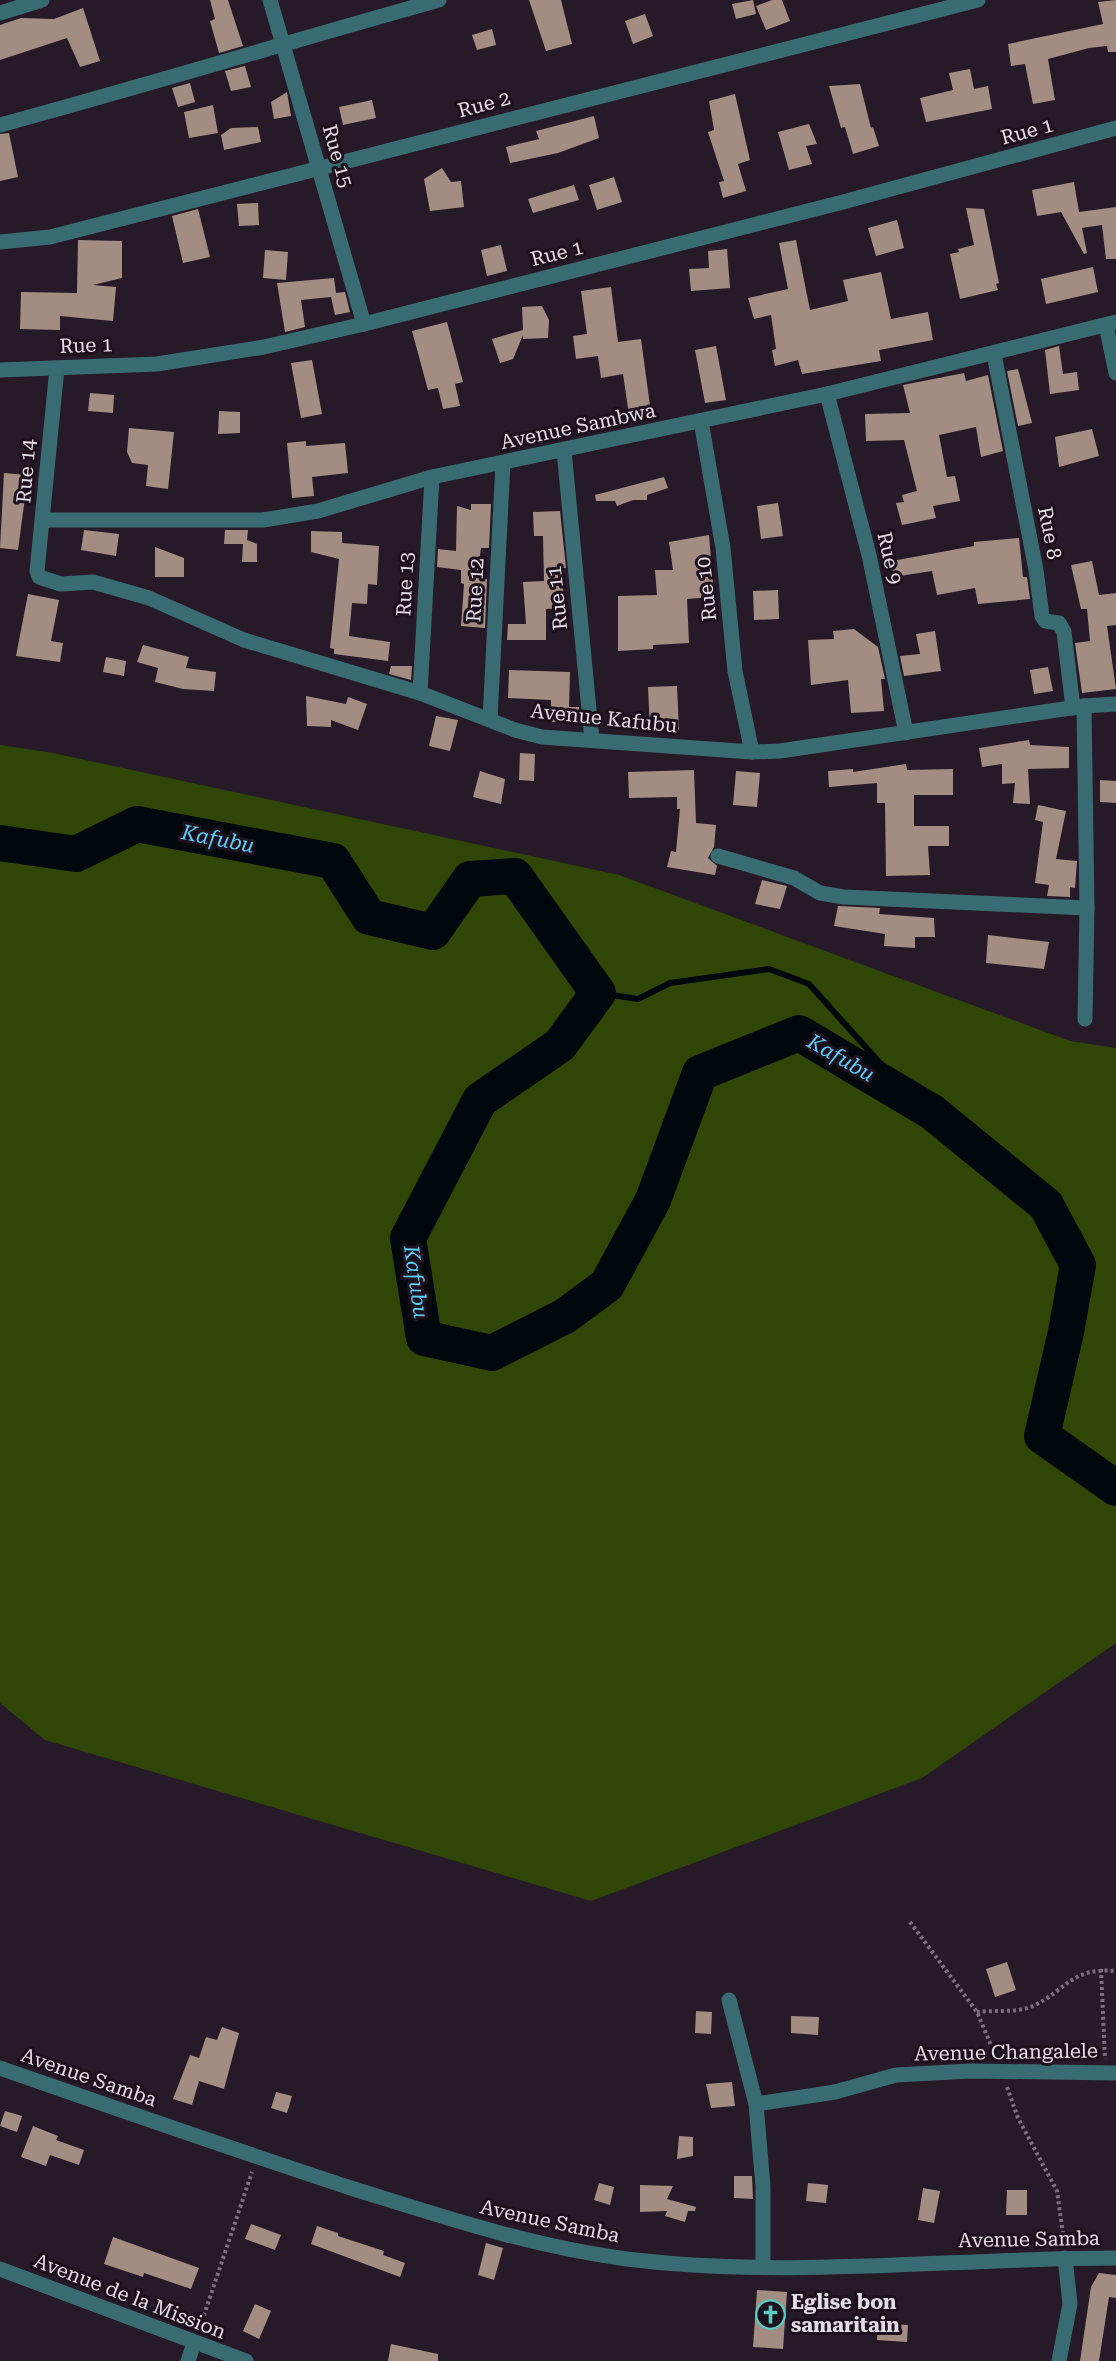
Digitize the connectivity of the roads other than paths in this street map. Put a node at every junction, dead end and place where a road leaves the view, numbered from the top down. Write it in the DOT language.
graph roads {
  1 [pos="42,0"];
  2 [pos="270,0"];
  3 [pos="439,0"];
  4 [pos="978,0"];
  5 [pos="0,13"];
  6 [pos="283,43"];
  7 [pos="0,125"];
  8 [pos="1116,128"];
  9 [pos="321,169"];
  10 [pos="0,242"];
  11 [pos="364,324"];
  12 [pos="1111,324"];
  13 [pos="994,354"];
  14 [pos="57,368"];
  15 [pos="0,370"];
  16 [pos="1116,373"];
  17 [pos="827,394"];
  18 [pos="701,421"];
  19 [pos="564,451"];
  20 [pos="502,463"];
  21 [pos="432,477"];
  22 [pos="43,520"];
  23 [pos="39,577"];
  24 [pos="420,693"];
  25 [pos="1116,704"];
  26 [pos="1079,707"];
  27 [pos="490,719"];
  28 [pos="906,733"];
  29 [pos="592,740"];
  30 [pos="752,752"];
  31 [pos="718,856"];
  32 [pos="1087,908"];
  33 [pos="1085,1019"];
  34 [pos="729,2000"];
  35 [pos="0,2068"];
  36 [pos="1111,2072"];
  37 [pos="756,2104"];
  38 [pos="1065,2258"];
  39 [pos="1116,2258"];
  40 [pos="763,2267"];
  41 [pos="0,2269"];
  42 [pos="194,2343"];
  43 [pos="188,2361"];
  44 [pos="246,2361"];
  45 [pos="1059,2361"];
  1 -- 5 [label="street"];
  2 -- 6 [label="street, Rue 15"];
  3 -- 6 [label="street"];
  4 -- 9 [label="street, Rue 2"];
  6 -- 7 [label="street"];
  6 -- 9 [label="street, Rue 15"];
  8 -- 11 [label="street, Rue 1"];
  9 -- 10 [label="street, Rue 2"];
  9 -- 11 [label="street, Rue 15"];
  11 -- 14 [label="street, Rue 1"];
  12 -- 13 [label="street, Avenue Sambwa"];
  12 -- 16 [label="street"];
  13 -- 17 [label="street, Avenue Sambwa"];
  13 -- 26 [label="street, Rue 8"];
  14 -- 15 [label="street, Rue 1"];
  14 -- 22 [label="street, Rue 14"];
  17 -- 18 [label="street, Avenue Sambwa"];
  17 -- 28 [label="street, Rue 9"];
  18 -- 19 [label="street, Avenue Sambwa"];
  18 -- 30 [label="street, Rue 10"];
  19 -- 20 [label="street, Avenue Sambwa"];
  19 -- 29 [label="street, Rue 11"];
  20 -- 21 [label="street, Avenue Sambwa"];
  20 -- 27 [label="street, Rue 12"];
  21 -- 22 [label="street, Avenue Sambwa"];
  21 -- 24 [label="street, Rue 13"];
  22 -- 23 [label="street, Rue 14"];
  23 -- 24 [label="street, Avenue Kafubu"];
  24 -- 27 [label="street, Avenue Kafubu"];
  25 -- 26 [label="street, Avenue Kafubu"];
  26 -- 28 [label="street, Avenue Kafubu"];
  26 -- 32 [label="street, Rue 8"];
  27 -- 29 [label="street, Avenue Kafubu"];
  28 -- 30 [label="street, Avenue Kafubu"];
  29 -- 30 [label="street, Avenue Kafubu"];
  31 -- 32 [label="street"];
  32 -- 33 [label="street, Rue 8"];
  34 -- 37 [label="street"];
  35 -- 40 [label="street, Avenue Samba"];
  36 -- 37 [label="street, Avenue Changalele"];
  37 -- 40 [label="street"];
  38 -- 39 [label="street, Avenue Samba"];
  38 -- 40 [label="street, Avenue Samba"];
  38 -- 45 [label="street"];
  41 -- 42 [label="street, Avenue de la Mission"];
  42 -- 43 [label="street"];
  42 -- 44 [label="street, Avenue de la Mission"];
}
